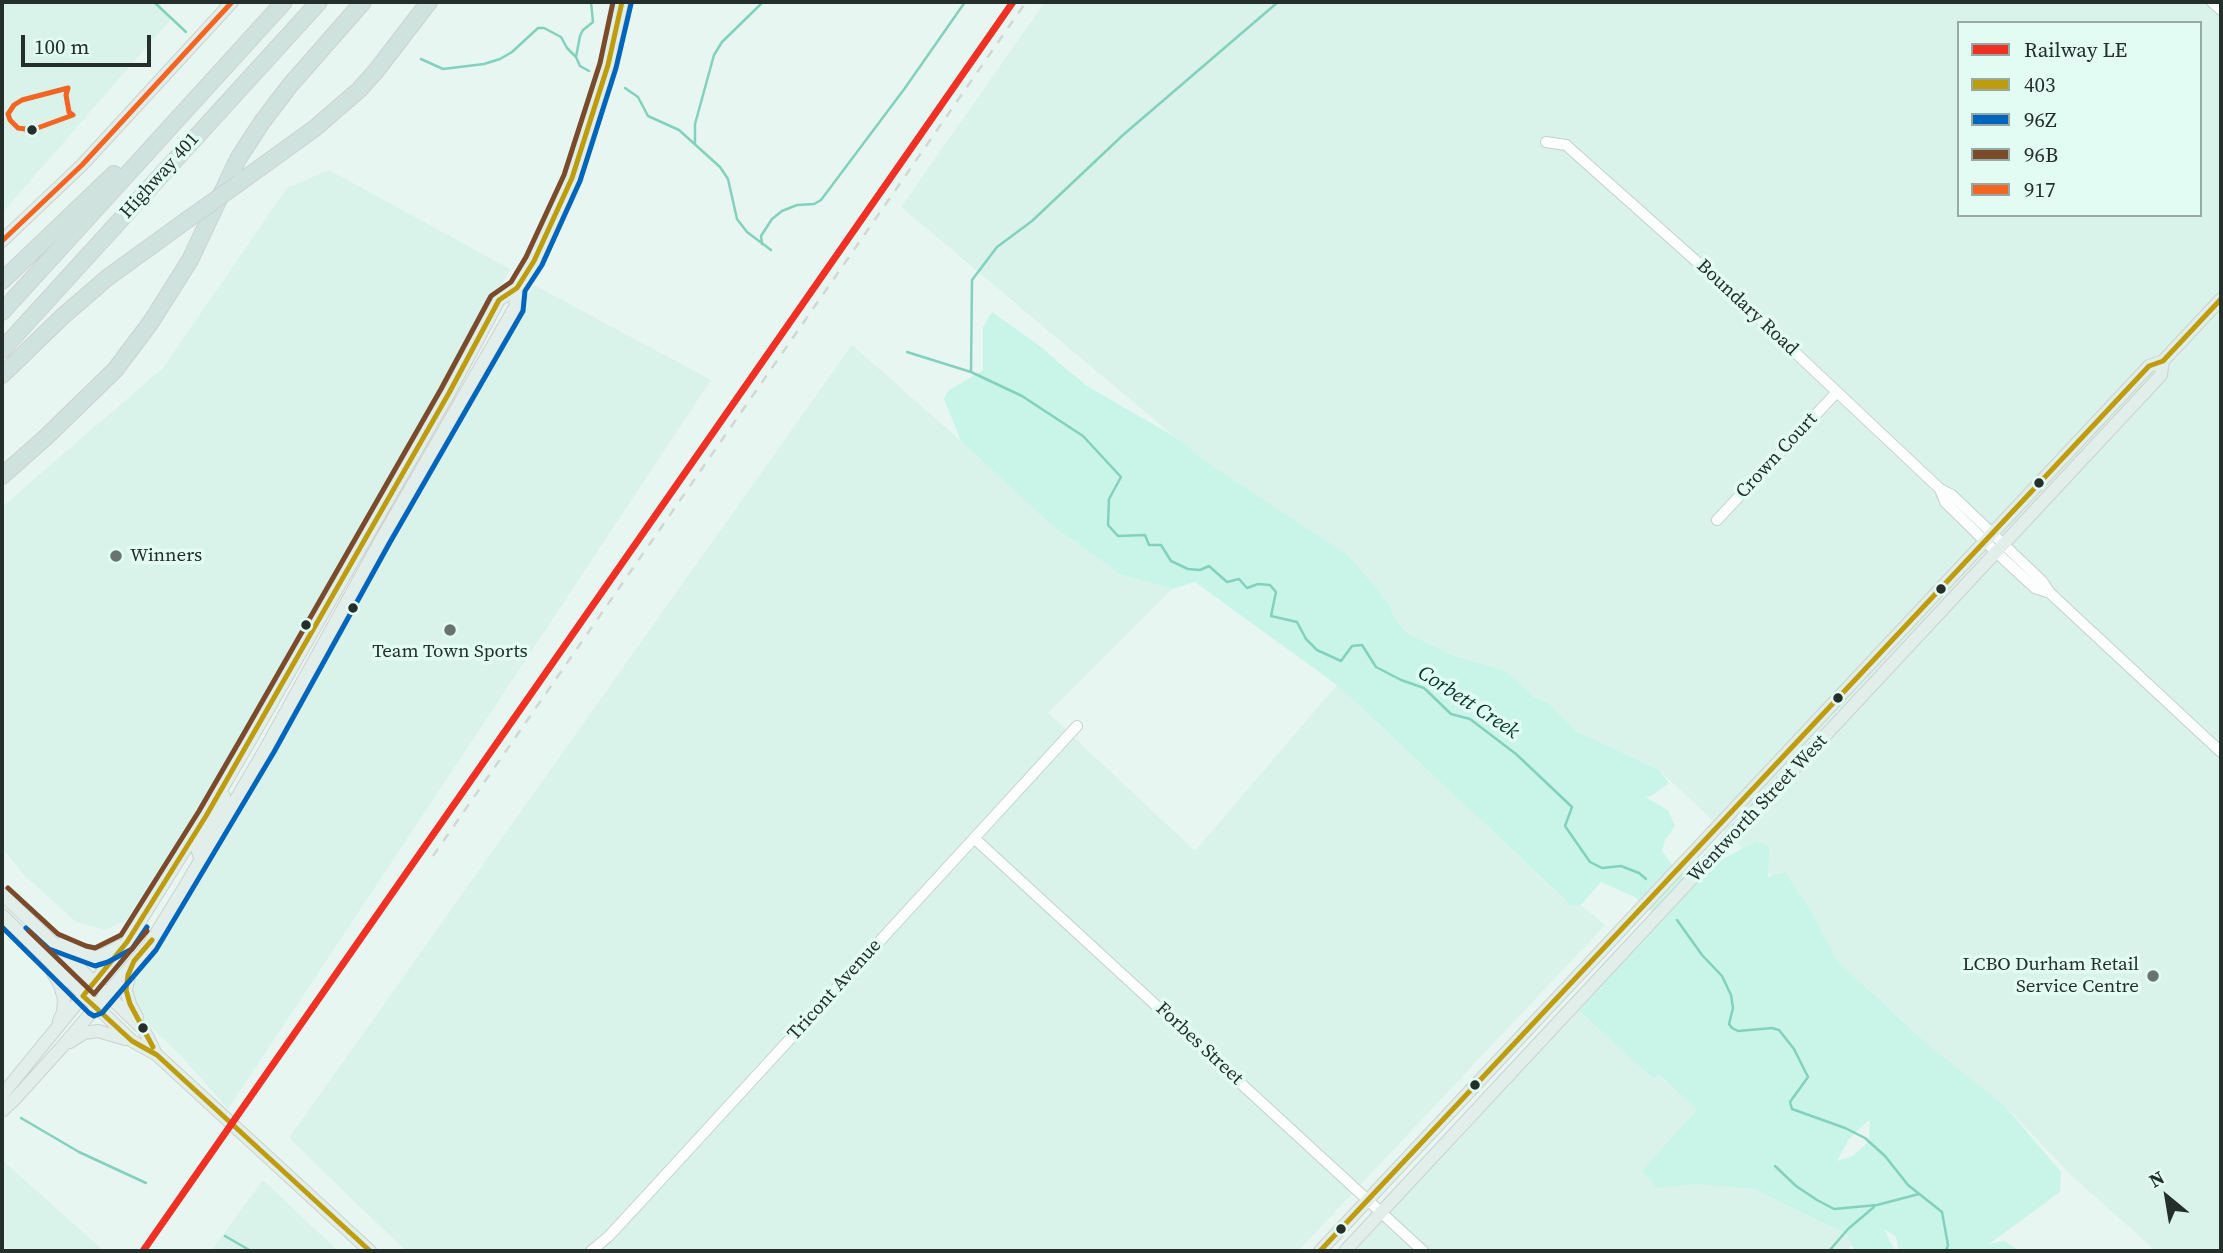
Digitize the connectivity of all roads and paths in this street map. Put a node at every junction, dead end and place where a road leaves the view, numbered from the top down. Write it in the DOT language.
graph roads {
  1 [pos="232,2"];
  2 [pos="284,2"];
  3 [pos="319,2"];
  4 [pos="363,2"];
  5 [pos="429,2"];
  6 [pos="622,2"];
  7 [pos="2212,2"];
  8 [pos="2221,10"];
  9 [pos="271,15"];
  10 [pos="1546,142"];
  11 [pos="2,241"];
  12 [pos="2,281"];
  13 [pos="517,288"];
  14 [pos="2221,299"];
  15 [pos="2,312"];
  16 [pos="2,350"];
  17 [pos="2163,361"];
  18 [pos="2,375"];
  19 [pos="1838,392"];
  20 [pos="45,438"];
  21 [pos="2,468"];
  22 [pos="2,476"];
  23 [pos="1717,520"];
  24 [pos="1989,538"];
  25 [pos="2000,548"];
  26 [pos="1077,726"];
  27 [pos="2221,752"];
  28 [pos="220,792"];
  29 [pos="974,838"];
  30 [pos="201,860"];
  31 [pos="2,894"];
  32 [pos="2,915"];
  33 [pos="53,941"];
  34 [pos="127,942"];
  35 [pos="44,957"];
  36 [pos="134,961"];
  37 [pos="95,982"];
  38 [pos="107,993"];
  39 [pos="83,996"];
  40 [pos="95,1007"];
  41 [pos="55,1030"];
  42 [pos="144,1030"];
  43 [pos="132,1041"];
  44 [pos="61,1048"];
  45 [pos="157,1055"];
  46 [pos="2,1095"];
  47 [pos="2,1111"];
  48 [pos="1368,1201"];
  49 [pos="1381,1213"];
  50 [pos="370,1251"];
  51 [pos="591,1251"];
  52 [pos="1320,1251"];
  53 [pos="1345,1251"];
  54 [pos="1423,1251"];
  1 -- 11 [label="main road"];
  2 -- 9 [label="highway, Highway 401"];
  3 -- 16 [label="highway, Highway 401"];
  4 -- 20 [label="highway"];
  5 -- 18 [label="highway, bridge"];
  6 -- 13 [label="main road"];
  7 -- 8 [label="street"];
  9 -- 12 [label="highway"];
  9 -- 15 [label="highway, Highway 401"];
  10 -- 19 [label="street, Boundary Road"];
  13 -- 28 [label="main road"];
  13 -- 30 [label="main road"];
  14 -- 17 [label="main road, Wentworth Street West"];
  17 -- 24 [label="main road, Wentworth Street West"];
  17 -- 25 [label="main road, Wentworth Street West"];
  19 -- 23 [label="street, Crown Court"];
  19 -- 24 [label="street, Boundary Road"];
  20 -- 21 [label="highway"];
  20 -- 22 [label="highway"];
  24 -- 25 [label="street, Boundary Road"];
  24 -- 48 [label="main road, Wentworth Street West"];
  25 -- 27 [label="street, Boundary Road"];
  25 -- 49 [label="main road, Wentworth Street West"];
  26 -- 29 [label="street, Tricont Avenue"];
  28 -- 30 [label="main road"];
  28 -- 34 [label="main road"];
  29 -- 48 [label="street, Forbes Street"];
  29 -- 51 [label="street, Tricont Avenue"];
  30 -- 36 [label="main road"];
  31 -- 33 [label="main road"];
  32 -- 35 [label="main road"];
  33 -- 34 [label="main road"];
  33 -- 37 [label="main road"];
  34 -- 37 [label="main road"];
  35 -- 39 [label="main road"];
  35 -- 41 [label="main road"];
  36 -- 38 [label="main road"];
  36 -- 42 [label="main road"];
  37 -- 38 [label="main road"];
  37 -- 39 [label="main road"];
  38 -- 40 [label="main road"];
  38 -- 42 [label="main road"];
  39 -- 40 [label="main road"];
  39 -- 41 [label="main road"];
  40 -- 43 [label="main road"];
  40 -- 44 [label="main road"];
  41 -- 46 [label="main road"];
  42 -- 45 [label="main road"];
  43 -- 44 [label="main road"];
  43 -- 45 [label="main road"];
  44 -- 47 [label="main road"];
  45 -- 50 [label="main road"];
  48 -- 49 [label="street, Forbes Street"];
  48 -- 52 [label="main road, Wentworth Street West"];
  49 -- 53 [label="main road, Wentworth Street West"];
  49 -- 54 [label="street, Forbes Street"];
}
